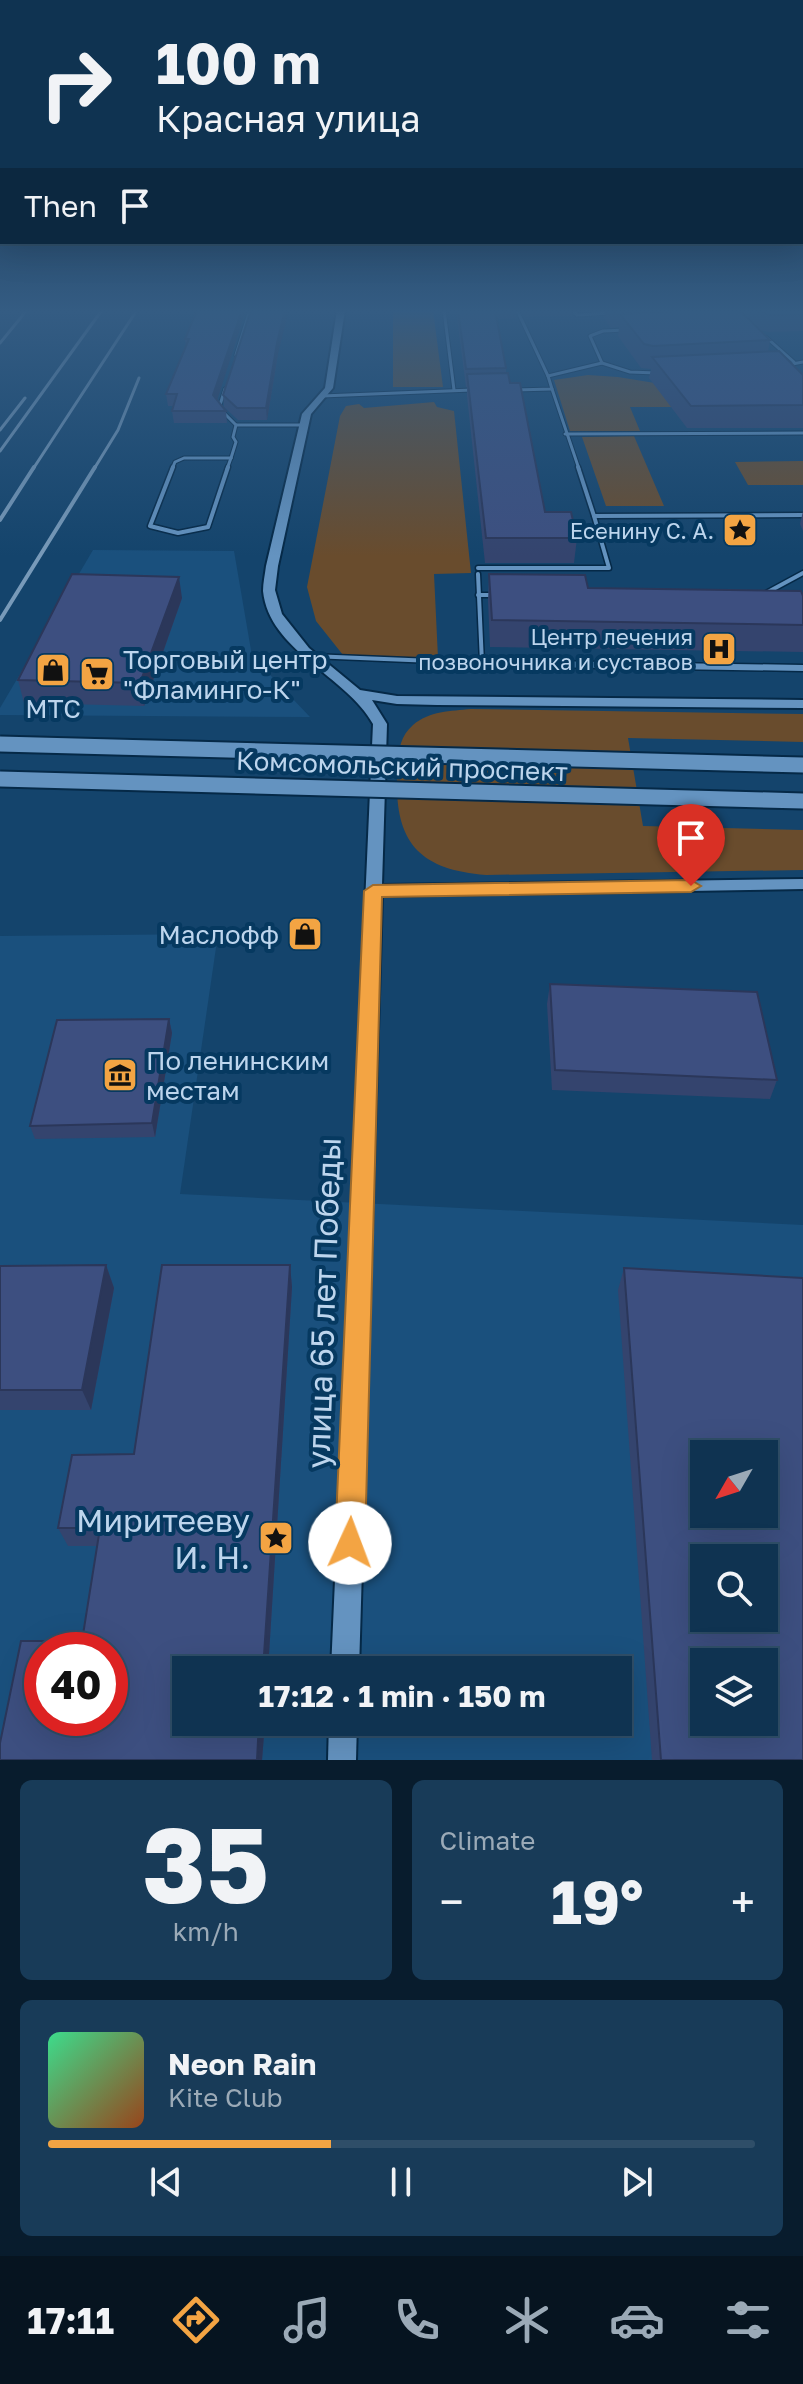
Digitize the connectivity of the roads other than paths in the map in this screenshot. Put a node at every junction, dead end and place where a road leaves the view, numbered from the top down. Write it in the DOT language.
graph roads {
  1 [pos="224,392"];
  2 [pos="325,392"];
  3 [pos="407,392"];
  4 [pos="553,392"];
  5 [pos="322,396"];
  6 [pos="236,425"];
  7 [pos="305,425"];
  8 [pos="803,433"];
  9 [pos="565,434"];
  10 [pos="231,458"];
  11 [pos="803,515"];
  12 [pos="594,516"];
  13 [pos="803,573"];
  14 [pos="478,595"];
  15 [pos="509,596"];
  16 [pos="771,599"];
  17 [pos="311,656"];
  18 [pos="482,663"];
  19 [pos="803,668"];
  20 [pos="359,694"];
  21 [pos="803,704"];
  22 [pos="0,744"];
  23 [pos="803,765"];
  24 [pos="0,779"];
  25 [pos="803,801"];
  26 [pos="803,884"];
  27 [pos="373,891"];
  28 [pos="346,1656"];
  29 [pos="343,1736"];
  30 [pos="342,1760"];
  1 -- 6 [label="lane"];
  2 -- 5 [label="main road"];
  3 -- 5 [label="lane"];
  4 -- 9 [label="lane"];
  5 -- 7 [label="main road"];
  6 -- 7 [label="lane"];
  6 -- 10 [label="lane"];
  7 -- 17 [label="main road"];
  8 -- 9 [label="lane"];
  9 -- 12 [label="lane"];
  10 -- 10 [label="lane"];
  11 -- 12 [label="lane"];
  12 -- 14 [label="lane"];
  13 -- 16 [label="lane"];
  14 -- 15 [label="lane"];
  14 -- 18 [label="lane"];
  17 -- 18 [label="lane"];
  17 -- 20 [label="main road"];
  18 -- 19 [label="street"];
  20 -- 21 [label="main road"];
  20 -- 27 [label="main road, улица 65 лет Победы"];
  22 -- 23 [label="main road, Комсомольский проспект, bridge"];
  24 -- 25 [label="main road, Комсомольский проспект, bridge"];
  26 -- 27 [label="main road"];
  27 -- 28 [label="main road, улица 65 лет Победы"];
  29 -- 30 [label="main road"];
}
